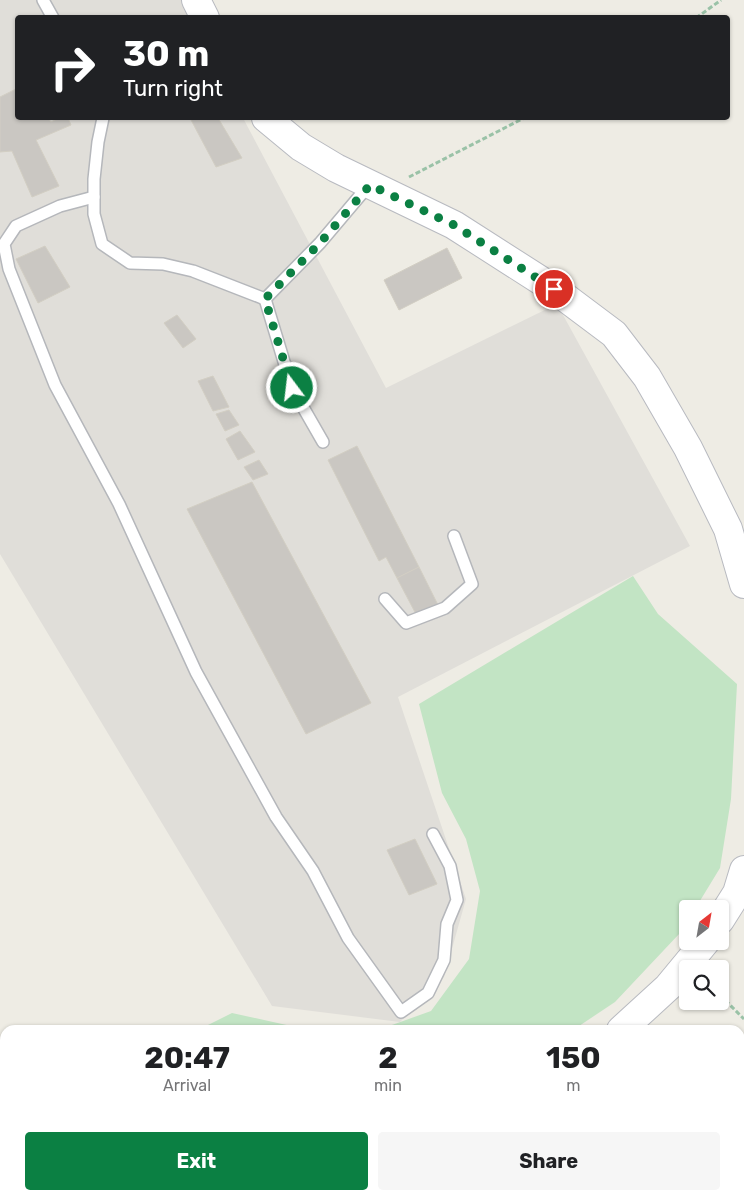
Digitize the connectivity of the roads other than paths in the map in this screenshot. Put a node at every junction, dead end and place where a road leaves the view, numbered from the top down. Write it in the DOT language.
graph roads {
  1 [pos="43,0"];
  2 [pos="196,0"];
  3 [pos="51,15"];
  4 [pos="204,15"];
  5 [pos="103,120"];
  6 [pos="268,120"];
  7 [pos="375,188"];
  8 [pos="94,197"];
  9 [pos="265,299"];
  10 [pos="323,442"];
  11 [pos="454,536"];
  12 [pos="744,584"];
  13 [pos="385,599"];
  14 [pos="433,834"];
  15 [pos="744,870"];
  16 [pos="729,906"];
  17 [pos="699,950"];
  18 [pos="626,1025"];
  1 -- 3 [label="lane"];
  2 -- 4 [label="main road"];
  5 -- 8 [label="lane"];
  6 -- 7 [label="main road"];
  7 -- 9 [label="lane"];
  7 -- 12 [label="main road"];
  8 -- 9 [label="lane"];
  8 -- 14 [label="lane"];
  9 -- 10 [label="lane"];
  11 -- 13 [label="lane"];
  15 -- 16 [label="main road"];
  17 -- 18 [label="main road"];
}
